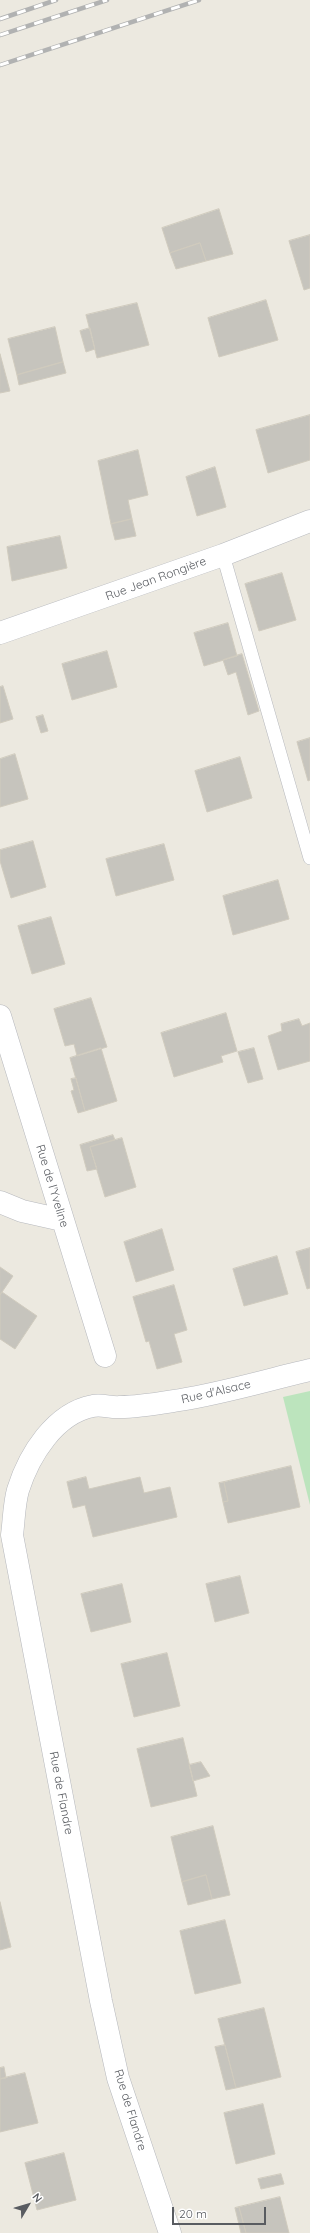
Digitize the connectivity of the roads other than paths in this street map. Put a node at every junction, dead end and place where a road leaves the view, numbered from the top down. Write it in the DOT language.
graph roads {
  1 [pos="310,521"];
  2 [pos="223,556"];
  3 [pos="0,633"];
  4 [pos="310,858"];
  5 [pos="0,1016"];
  6 [pos="0,1202"];
  7 [pos="62,1220"];
  8 [pos="105,1356"];
  9 [pos="310,1370"];
  10 [pos="120,1408"];
  11 [pos="170,2233"];
  1 -- 2 [label="street, Rue Jean Rongière"];
  2 -- 3 [label="street, Rue Jean Rongière"];
  2 -- 4 [label="lane"];
  5 -- 7 [label="street, Rue de l'Yveline"];
  6 -- 7 [label="street"];
  7 -- 8 [label="street, Rue de l'Yveline"];
  9 -- 10 [label="street, Rue d'Alsace"];
  10 -- 11 [label="street, Rue de Flandre"];
}
